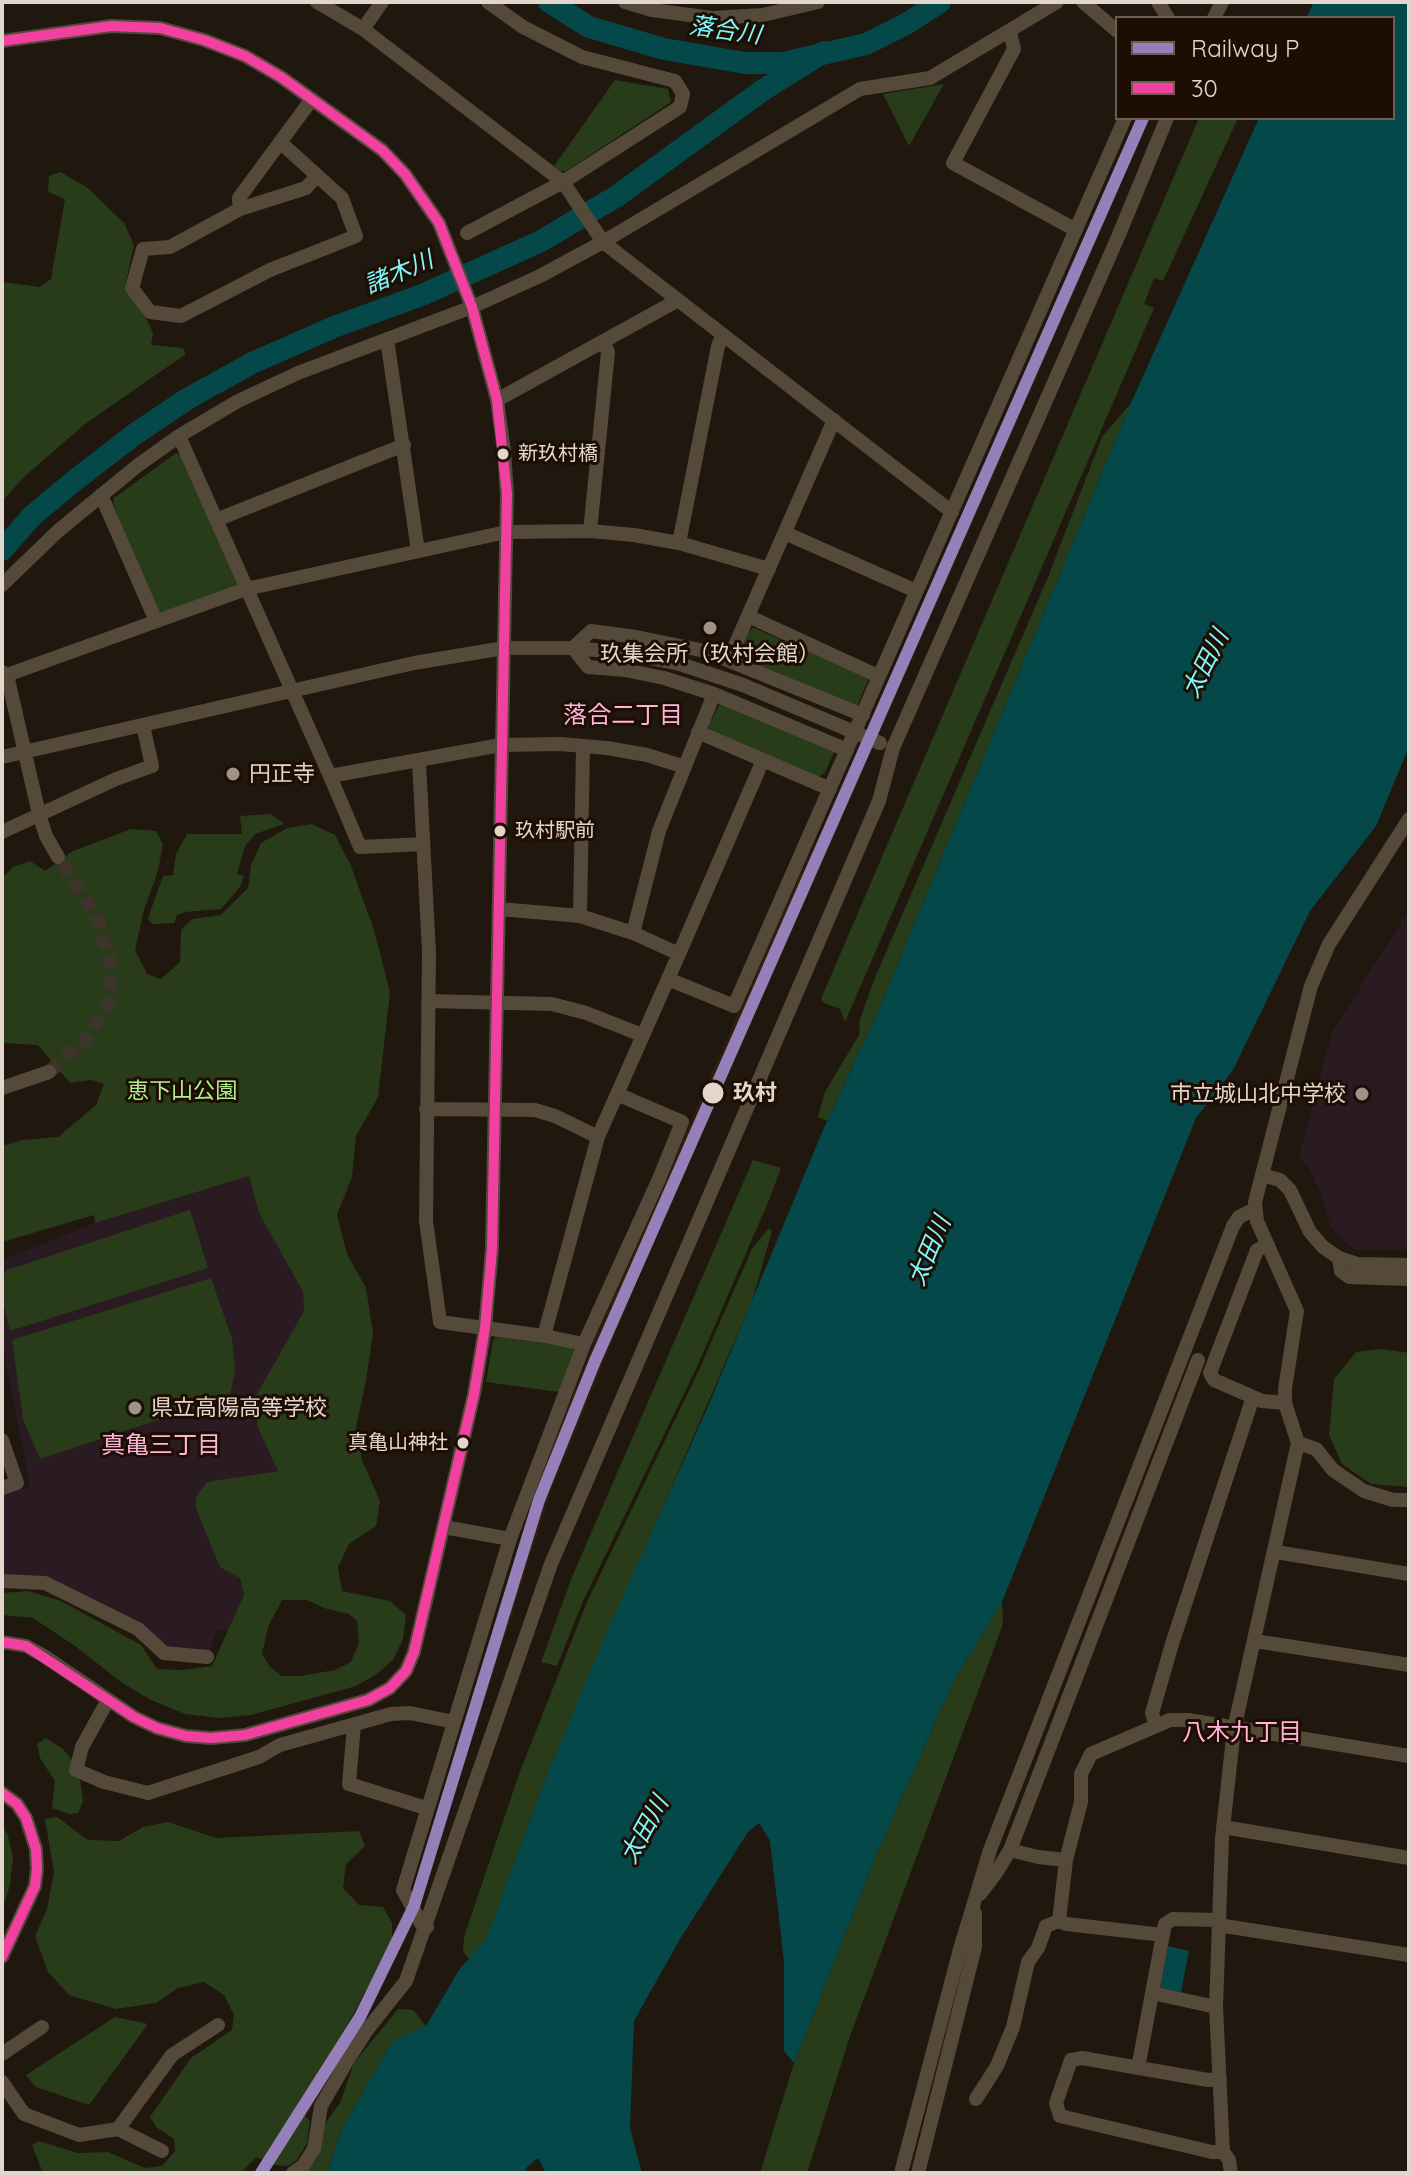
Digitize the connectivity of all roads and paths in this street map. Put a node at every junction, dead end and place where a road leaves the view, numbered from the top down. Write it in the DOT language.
graph roads {
  1 [pos="317,2"];
  2 [pos="382,2"];
  3 [pos="488,2"];
  4 [pos="625,2"];
  5 [pos="818,2"];
  6 [pos="1057,2"];
  7 [pos="1083,2"];
  8 [pos="363,29"];
  9 [pos="1115,29"];
  10 [pos="1010,32"];
  11 [pos="2,41"];
  12 [pos="312,99"];
  13 [pos="1124,120"];
  14 [pos="1166,120"];
  15 [pos="280,142"];
  16 [pos="317,176"];
  17 [pos="566,185"];
  18 [pos="240,209"];
  19 [pos="1076,230"];
  20 [pos="467,233"];
  21 [pos="600,239"];
  22 [pos="678,300"];
  23 [pos="470,303"];
  24 [pos="723,335"];
  25 [pos="387,339"];
  26 [pos="603,341"];
  27 [pos="497,400"];
  28 [pos="834,420"];
  29 [pos="179,436"];
  30 [pos="404,445"];
  31 [pos="101,495"];
  32 [pos="952,512"];
  33 [pos="216,520"];
  34 [pos="590,531"];
  35 [pos="506,532"];
  36 [pos="785,533"];
  37 [pos="679,543"];
  38 [pos="418,551"];
  39 [pos="769,569"];
  40 [pos="2,585"];
  41 [pos="246,589"];
  42 [pos="916,591"];
  43 [pos="748,616"];
  44 [pos="156,621"];
  45 [pos="504,648"];
  46 [pos="573,648"];
  47 [pos="729,659"];
  48 [pos="4,674"];
  49 [pos="878,676"];
  50 [pos="291,691"];
  51 [pos="714,694"];
  52 [pos="863,715"];
  53 [pos="143,725"];
  54 [pos="698,732"];
  55 [pos="501,745"];
  56 [pos="583,746"];
  57 [pos="887,746"];
  58 [pos="847,750"];
  59 [pos="24,752"];
  60 [pos="2,757"];
  61 [pos="763,760"];
  62 [pos="419,762"];
  63 [pos="685,767"];
  64 [pos="330,776"];
  65 [pos="830,789"];
  66 [pos="39,814"];
  67 [pos="1409,819"];
  68 [pos="2,832"];
  69 [pos="423,844"];
  70 [pos="58,857"];
  71 [pos="500,909"];
  72 [pos="580,916"];
  73 [pos="633,933"];
  74 [pos="679,954"];
  75 [pos="668,979"];
  76 [pos="428,1001"];
  77 [pos="498,1002"];
  78 [pos="642,1035"];
  79 [pos="49,1072"];
  80 [pos="2,1088"];
  81 [pos="617,1094"];
  82 [pos="426,1109"];
  83 [pos="496,1110"];
  84 [pos="598,1137"];
  85 [pos="1262,1175"];
  86 [pos="1255,1209"];
  87 [pos="1268,1245"];
  88 [pos="1339,1258"];
  89 [pos="1409,1265"];
  90 [pos="1409,1279"];
  91 [pos="485,1328"];
  92 [pos="544,1336"];
  93 [pos="584,1344"];
  94 [pos="1198,1360"];
  95 [pos="1253,1397"];
  96 [pos="1285,1403"];
  97 [pos="2,1440"];
  98 [pos="1298,1443"];
  99 [pos="2,1488"];
  100 [pos="1409,1500"];
  101 [pos="444,1527"];
  102 [pos="510,1539"];
  103 [pos="1276,1552"];
  104 [pos="1409,1574"];
  105 [pos="2,1581"];
  106 [pos="1255,1641"];
  107 [pos="2,1642"];
  108 [pos="207,1657"];
  109 [pos="1409,1665"];
  110 [pos="108,1700"];
  111 [pos="454,1722"];
  112 [pos="354,1725"];
  113 [pos="1156,1726"];
  114 [pos="1234,1729"];
  115 [pos="1409,1756"];
  116 [pos="2,1793"];
  117 [pos="426,1808"];
  118 [pos="1223,1827"];
  119 [pos="1010,1850"];
  120 [pos="1409,1858"];
  121 [pos="1066,1860"];
  122 [pos="975,1900"];
  123 [pos="1059,1921"];
  124 [pos="1218,1923"];
  125 [pos="427,1927"];
  126 [pos="1163,1935"];
  127 [pos="1409,1955"];
  128 [pos="2,1957"];
  129 [pos="1152,1993"];
  130 [pos="1216,2007"];
  131 [pos="218,2025"];
  132 [pos="42,2027"];
  133 [pos="2,2054"];
  134 [pos="1138,2068"];
  135 [pos="1220,2079"];
  136 [pos="2,2082"];
  137 [pos="976,2099"];
  138 [pos="118,2129"];
  139 [pos="162,2151"];
  140 [pos="1223,2152"];
  141 [pos="293,2173"];
  142 [pos="901,2173"];
  143 [pos="918,2173"];
  144 [pos="1231,2173"];
  1 -- 8 [label="street"];
  2 -- 8 [label="street"];
  3 -- 17 [label="street"];
  4 -- 5 [label="street"];
  6 -- 10 [label="street"];
  7 -- 9 [label="street"];
  8 -- 17 [label="street"];
  10 -- 19 [label="street"];
  10 -- 21 [label="street"];
  11 -- 12 [label="street"];
  12 -- 15 [label="street"];
  12 -- 23 [label="street"];
  13 -- 19 [label="street"];
  14 -- 57 [label="street"];
  15 -- 16 [label="street"];
  15 -- 18 [label="street"];
  16 -- 18 [label="street"];
  16 -- 18 [label="street"];
  17 -- 20 [label="street"];
  17 -- 21 [label="street"];
  19 -- 32 [label="street"];
  21 -- 22 [label="street"];
  21 -- 23 [label="street"];
  22 -- 24 [label="street"];
  22 -- 26 [label="street"];
  23 -- 25 [label="street"];
  23 -- 27 [label="street"];
  24 -- 28 [label="street"];
  24 -- 37 [label="street"];
  25 -- 29 [label="street"];
  25 -- 30 [label="street"];
  26 -- 27 [label="street"];
  26 -- 34 [label="street"];
  27 -- 35 [label="street"];
  28 -- 32 [label="street"];
  28 -- 36 [label="street"];
  29 -- 31 [label="street"];
  29 -- 33 [label="street"];
  30 -- 33 [label="street"];
  30 -- 38 [label="street"];
  31 -- 40 [label="street"];
  31 -- 44 [label="street"];
  32 -- 42 [label="street"];
  33 -- 41 [label="street"];
  34 -- 35 [label="street"];
  34 -- 37 [label="street"];
  35 -- 38 [label="street"];
  35 -- 45 [label="street"];
  36 -- 39 [label="street"];
  36 -- 42 [label="street"];
  37 -- 39 [label="street"];
  38 -- 41 [label="street"];
  39 -- 43 [label="street"];
  41 -- 44 [label="street"];
  41 -- 50 [label="street"];
  42 -- 49 [label="street"];
  43 -- 47 [label="street"];
  43 -- 49 [label="street"];
  44 -- 48 [label="street"];
  45 -- 46 [label="street"];
  45 -- 50 [label="street"];
  45 -- 55 [label="street"];
  46 -- 47 [label="street"];
  46 -- 51 [label="street"];
  46 -- 57 [label="street, bridge"];
  47 -- 52 [label="street"];
  48 -- 59 [label="street"];
  49 -- 52 [label="street"];
  50 -- 53 [label="street"];
  50 -- 64 [label="street"];
  51 -- 54 [label="street"];
  51 -- 58 [label="street"];
  52 -- 58 [label="street"];
  53 -- 59 [label="street"];
  53 -- 66 [label="street"];
  54 -- 61 [label="street"];
  54 -- 63 [label="street"];
  55 -- 56 [label="street"];
  55 -- 62 [label="street"];
  55 -- 71 [label="street"];
  56 -- 63 [label="street"];
  56 -- 72 [label="street"];
  57 -- 125 [label="street"];
  58 -- 65 [label="street"];
  59 -- 60 [label="street"];
  59 -- 66 [label="street"];
  61 -- 65 [label="street"];
  61 -- 74 [label="street"];
  62 -- 64 [label="street"];
  62 -- 69 [label="street"];
  63 -- 73 [label="street"];
  64 -- 69 [label="street"];
  65 -- 75 [label="street"];
  66 -- 68 [label="street"];
  66 -- 70 [label="street"];
  67 -- 85 [label="street"];
  69 -- 76 [label="street"];
  71 -- 72 [label="street"];
  71 -- 77 [label="street"];
  72 -- 73 [label="street"];
  73 -- 74 [label="street"];
  74 -- 75 [label="street"];
  75 -- 78 [label="street"];
  76 -- 77 [label="street"];
  76 -- 82 [label="street"];
  77 -- 78 [label="street"];
  77 -- 83 [label="street"];
  78 -- 81 [label="street"];
  79 -- 80 [label="street"];
  81 -- 84 [label="street"];
  81 -- 93 [label="street"];
  82 -- 83 [label="street"];
  82 -- 91 [label="street"];
  83 -- 84 [label="street"];
  83 -- 91 [label="street"];
  84 -- 92 [label="street"];
  85 -- 86 [label="street"];
  85 -- 88 [label="street"];
  86 -- 87 [label="street"];
  86 -- 122 [label="street"];
  87 -- 95 [label="street"];
  87 -- 96 [label="street"];
  88 -- 89 [label="street"];
  88 -- 90 [label="street"];
  91 -- 92 [label="street"];
  91 -- 101 [label="street"];
  92 -- 93 [label="street"];
  93 -- 102 [label="street"];
  94 -- 119 [label="street"];
  95 -- 96 [label="street"];
  95 -- 113 [label="street"];
  96 -- 98 [label="street"];
  97 -- 99 [label="street"];
  98 -- 100 [label="street"];
  98 -- 103 [label="street"];
  101 -- 102 [label="street"];
  101 -- 110 [label="street"];
  102 -- 111 [label="street"];
  103 -- 104 [label="street"];
  103 -- 106 [label="street"];
  105 -- 108 [label="street"];
  106 -- 109 [label="street"];
  106 -- 114 [label="street"];
  107 -- 110 [label="street"];
  110 -- 112 [label="street"];
  111 -- 112 [label="street"];
  111 -- 117 [label="street"];
  112 -- 117 [label="street"];
  113 -- 114 [label="street"];
  113 -- 121 [label="street"];
  114 -- 115 [label="street"];
  114 -- 118 [label="street"];
  116 -- 128 [label="street"];
  117 -- 125 [label="street"];
  118 -- 120 [label="street"];
  118 -- 124 [label="street"];
  119 -- 121 [label="street"];
  119 -- 122 [label="street"];
  121 -- 123 [label="street"];
  122 -- 142 [label="street"];
  122 -- 143 [label="street"];
  123 -- 126 [label="street"];
  123 -- 137 [label="street"];
  124 -- 126 [label="street"];
  124 -- 127 [label="street"];
  124 -- 130 [label="street"];
  125 -- 141 [label="street"];
  126 -- 129 [label="street"];
  129 -- 130 [label="street"];
  129 -- 134 [label="street"];
  130 -- 135 [label="street"];
  131 -- 138 [label="street"];
  132 -- 133 [label="street"];
  134 -- 135 [label="street"];
  134 -- 140 [label="street"];
  135 -- 140 [label="street"];
  136 -- 138 [label="street"];
  138 -- 139 [label="street"];
  140 -- 144 [label="street"];
}
